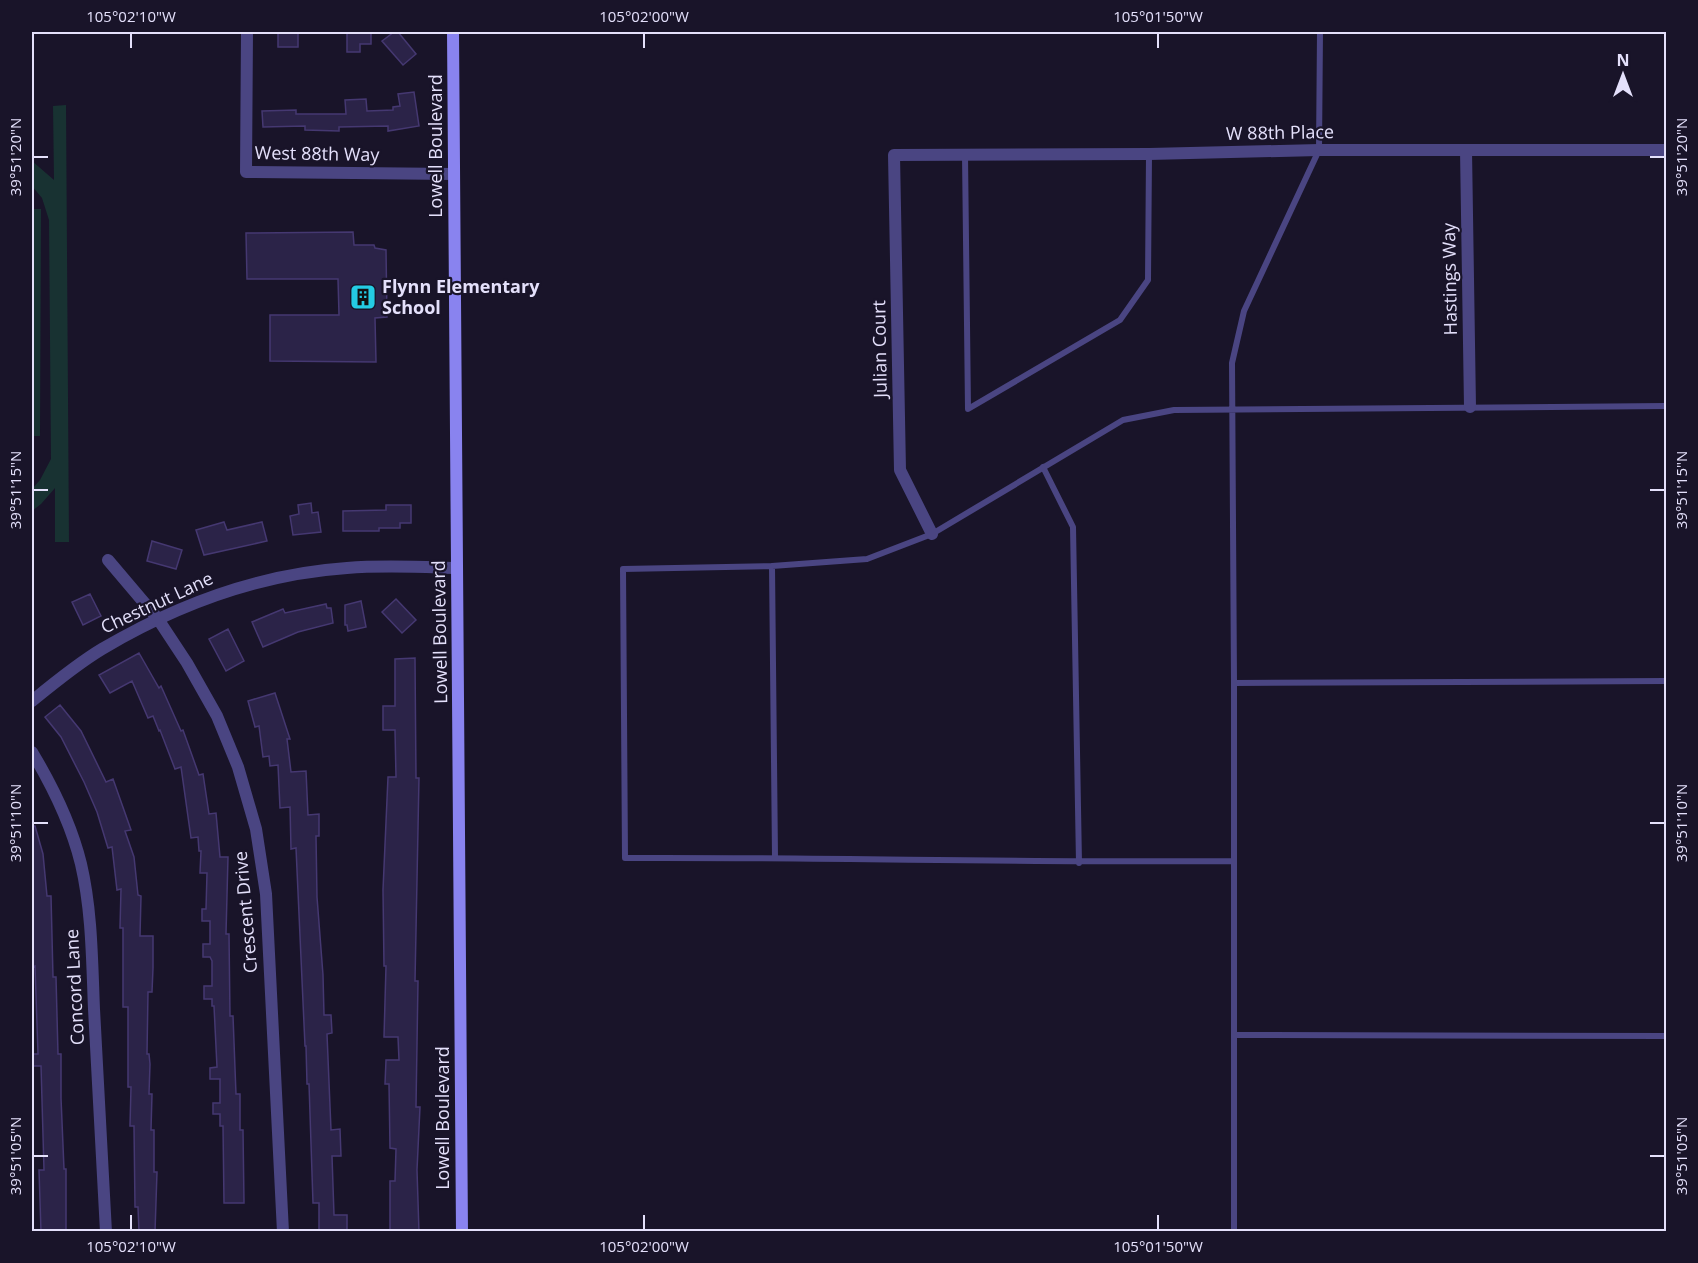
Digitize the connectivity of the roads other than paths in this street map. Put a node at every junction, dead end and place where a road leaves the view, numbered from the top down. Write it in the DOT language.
graph roads {
  1 [pos="247,32"];
  2 [pos="453,32"];
  3 [pos="1320,32"];
  4 [pos="1319,150"];
  5 [pos="1466,150"];
  6 [pos="1666,150"];
  7 [pos="1149,154"];
  8 [pos="894,155"];
  9 [pos="965,155"];
  10 [pos="454,174"];
  11 [pos="1666,406"];
  12 [pos="1470,407"];
  13 [pos="1233,409"];
  14 [pos="1042,467"];
  15 [pos="932,534"];
  16 [pos="108,560"];
  17 [pos="772,566"];
  18 [pos="458,568"];
  19 [pos="158,619"];
  20 [pos="1666,681"];
  21 [pos="1234,683"];
  22 [pos="32,701"];
  23 [pos="32,752"];
  24 [pos="775,857"];
  25 [pos="1233,861"];
  26 [pos="1079,863"];
  27 [pos="1234,1035"];
  28 [pos="1666,1036"];
  29 [pos="106,1232"];
  30 [pos="283,1232"];
  31 [pos="462,1232"];
  32 [pos="1234,1232"];
  1 -- 10 [label="street, West 88th Way"];
  2 -- 10 [label="street, Lowell Boulevard"];
  3 -- 4 [label="lane"];
  4 -- 5 [label="street, W 88th Place"];
  4 -- 7 [label="street, W 88th Place"];
  4 -- 13 [label="lane"];
  5 -- 6 [label="street, W 88th Place"];
  5 -- 12 [label="street, Hastings Way"];
  7 -- 9 [label="street, W 88th Place"];
  7 -- 9 [label="lane"];
  8 -- 9 [label="street, W 88th Place"];
  8 -- 15 [label="street, Julian Court"];
  10 -- 18 [label="street, Lowell Boulevard"];
  11 -- 12 [label="lane"];
  12 -- 13 [label="lane"];
  13 -- 14 [label="lane"];
  13 -- 21 [label="lane"];
  14 -- 15 [label="lane"];
  14 -- 26 [label="lane"];
  15 -- 17 [label="lane"];
  16 -- 19 [label="street, Crescent Drive"];
  17 -- 24 [label="lane"];
  17 -- 24 [label="lane"];
  18 -- 19 [label="street, Chestnut Lane"];
  18 -- 31 [label="street, Lowell Boulevard"];
  19 -- 22 [label="street, Chestnut Lane"];
  19 -- 30 [label="street, Crescent Drive"];
  20 -- 21 [label="lane"];
  21 -- 25 [label="lane"];
  23 -- 29 [label="street, Concord Lane"];
  24 -- 26 [label="lane"];
  25 -- 26 [label="lane"];
  25 -- 27 [label="lane"];
  27 -- 28 [label="lane"];
  27 -- 32 [label="lane"];
}
